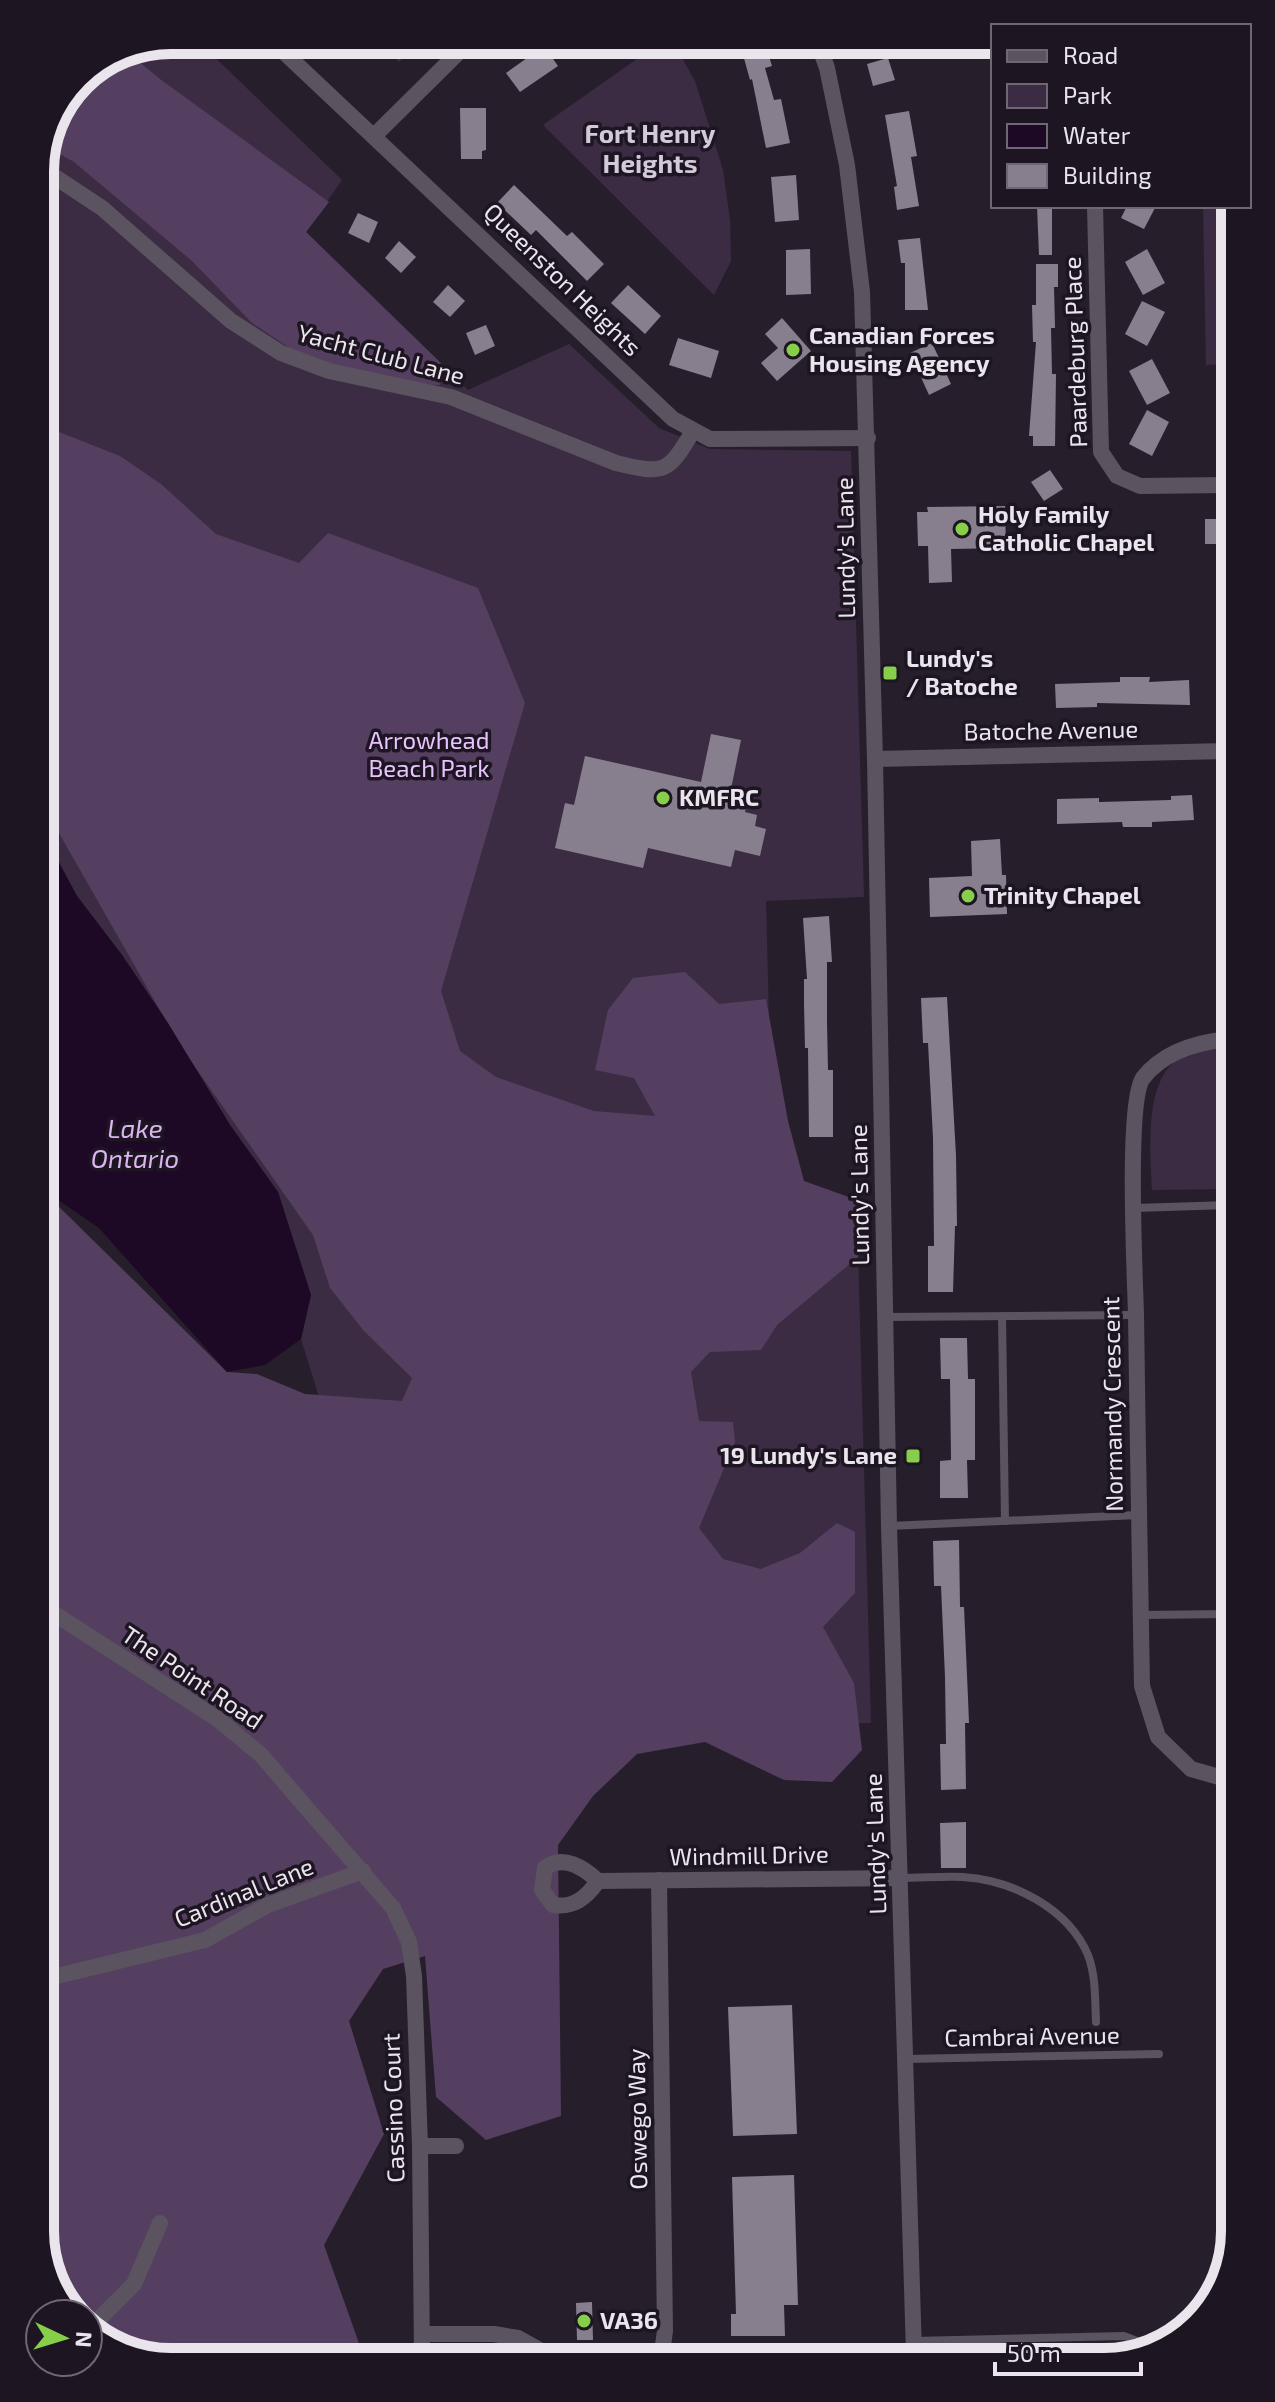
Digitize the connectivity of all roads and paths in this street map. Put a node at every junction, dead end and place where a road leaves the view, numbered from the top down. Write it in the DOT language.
graph roads {
  1 [pos="286,54"];
  2 [pos="457,54"];
  3 [pos="822,54"];
  4 [pos="374,136"];
  5 [pos="54,176"];
  6 [pos="1095,208"];
  7 [pos="693,431"];
  8 [pos="868,438"];
  9 [pos="1221,485"];
  10 [pos="1221,751"];
  11 [pos="875,759"];
  12 [pos="1221,1040"];
  13 [pos="1221,1205"];
  14 [pos="1134,1208"];
  15 [pos="1136,1315"];
  16 [pos="1002,1316"];
  17 [pos="886,1317"];
  18 [pos="1139,1515"];
  19 [pos="1005,1521"];
  20 [pos="889,1526"];
  21 [pos="54,1614"];
  22 [pos="1221,1614"];
  23 [pos="1140,1615"];
  24 [pos="1221,1778"];
  25 [pos="363,1871"];
  26 [pos="901,1878"];
  27 [pos="659,1880"];
  28 [pos="598,1881"];
  29 [pos="54,1977"];
  30 [pos="1096,2022"];
  31 [pos="1159,2054"];
  32 [pos="906,2059"];
  33 [pos="420,2146"];
  34 [pos="456,2146"];
  35 [pos="160,2223"];
  36 [pos="104,2314"];
  37 [pos="422,2334"];
  38 [pos="1140,2342"];
  39 [pos="422,2348"];
  40 [pos="536,2348"];
  41 [pos="660,2348"];
  42 [pos="914,2348"];
  1 -- 4 [label="street, Queenston Heights"];
  2 -- 4 [label="street"];
  3 -- 8 [label="street, Lundy's Lane"];
  4 -- 7 [label="street, Queenston Heights"];
  5 -- 7 [label="street, Yacht Club Lane"];
  6 -- 9 [label="street, Paardeburg Place"];
  7 -- 8 [label="street, Queenston Heights"];
  8 -- 11 [label="street, Lundy's Lane"];
  10 -- 11 [label="street, Batoche Avenue"];
  11 -- 17 [label="street, Lundy's Lane"];
  12 -- 14 [label="street, Normandy Crescent"];
  13 -- 14 [label="lane"];
  14 -- 15 [label="street, Normandy Crescent"];
  15 -- 16 [label="lane"];
  15 -- 18 [label="street, Normandy Crescent"];
  16 -- 17 [label="lane"];
  16 -- 19 [label="lane"];
  17 -- 20 [label="street, Lundy's Lane"];
  18 -- 19 [label="lane"];
  18 -- 23 [label="street, Normandy Crescent"];
  19 -- 20 [label="lane"];
  20 -- 26 [label="street, Lundy's Lane"];
  21 -- 25 [label="street, The Point Road"];
  22 -- 23 [label="lane"];
  23 -- 24 [label="street, Normandy Crescent"];
  25 -- 29 [label="street, Cardinal Lane"];
  25 -- 33 [label="street, Cassino Court"];
  26 -- 27 [label="street, Windmill Drive"];
  26 -- 30 [label="lane"];
  26 -- 32 [label="street, Lundy's Lane"];
  27 -- 28 [label="street, Windmill Drive"];
  27 -- 41 [label="street, Oswego Way"];
  31 -- 32 [label="lane, Cambrai Avenue"];
  32 -- 42 [label="street, Lundy's Lane"];
  33 -- 34 [label="street"];
  33 -- 37 [label="street, Cassino Court"];
  35 -- 36 [label="street"];
  37 -- 39 [label="street, Cassino Court"];
  37 -- 40 [label="street"];
  38 -- 42 [label="lane"];
}
